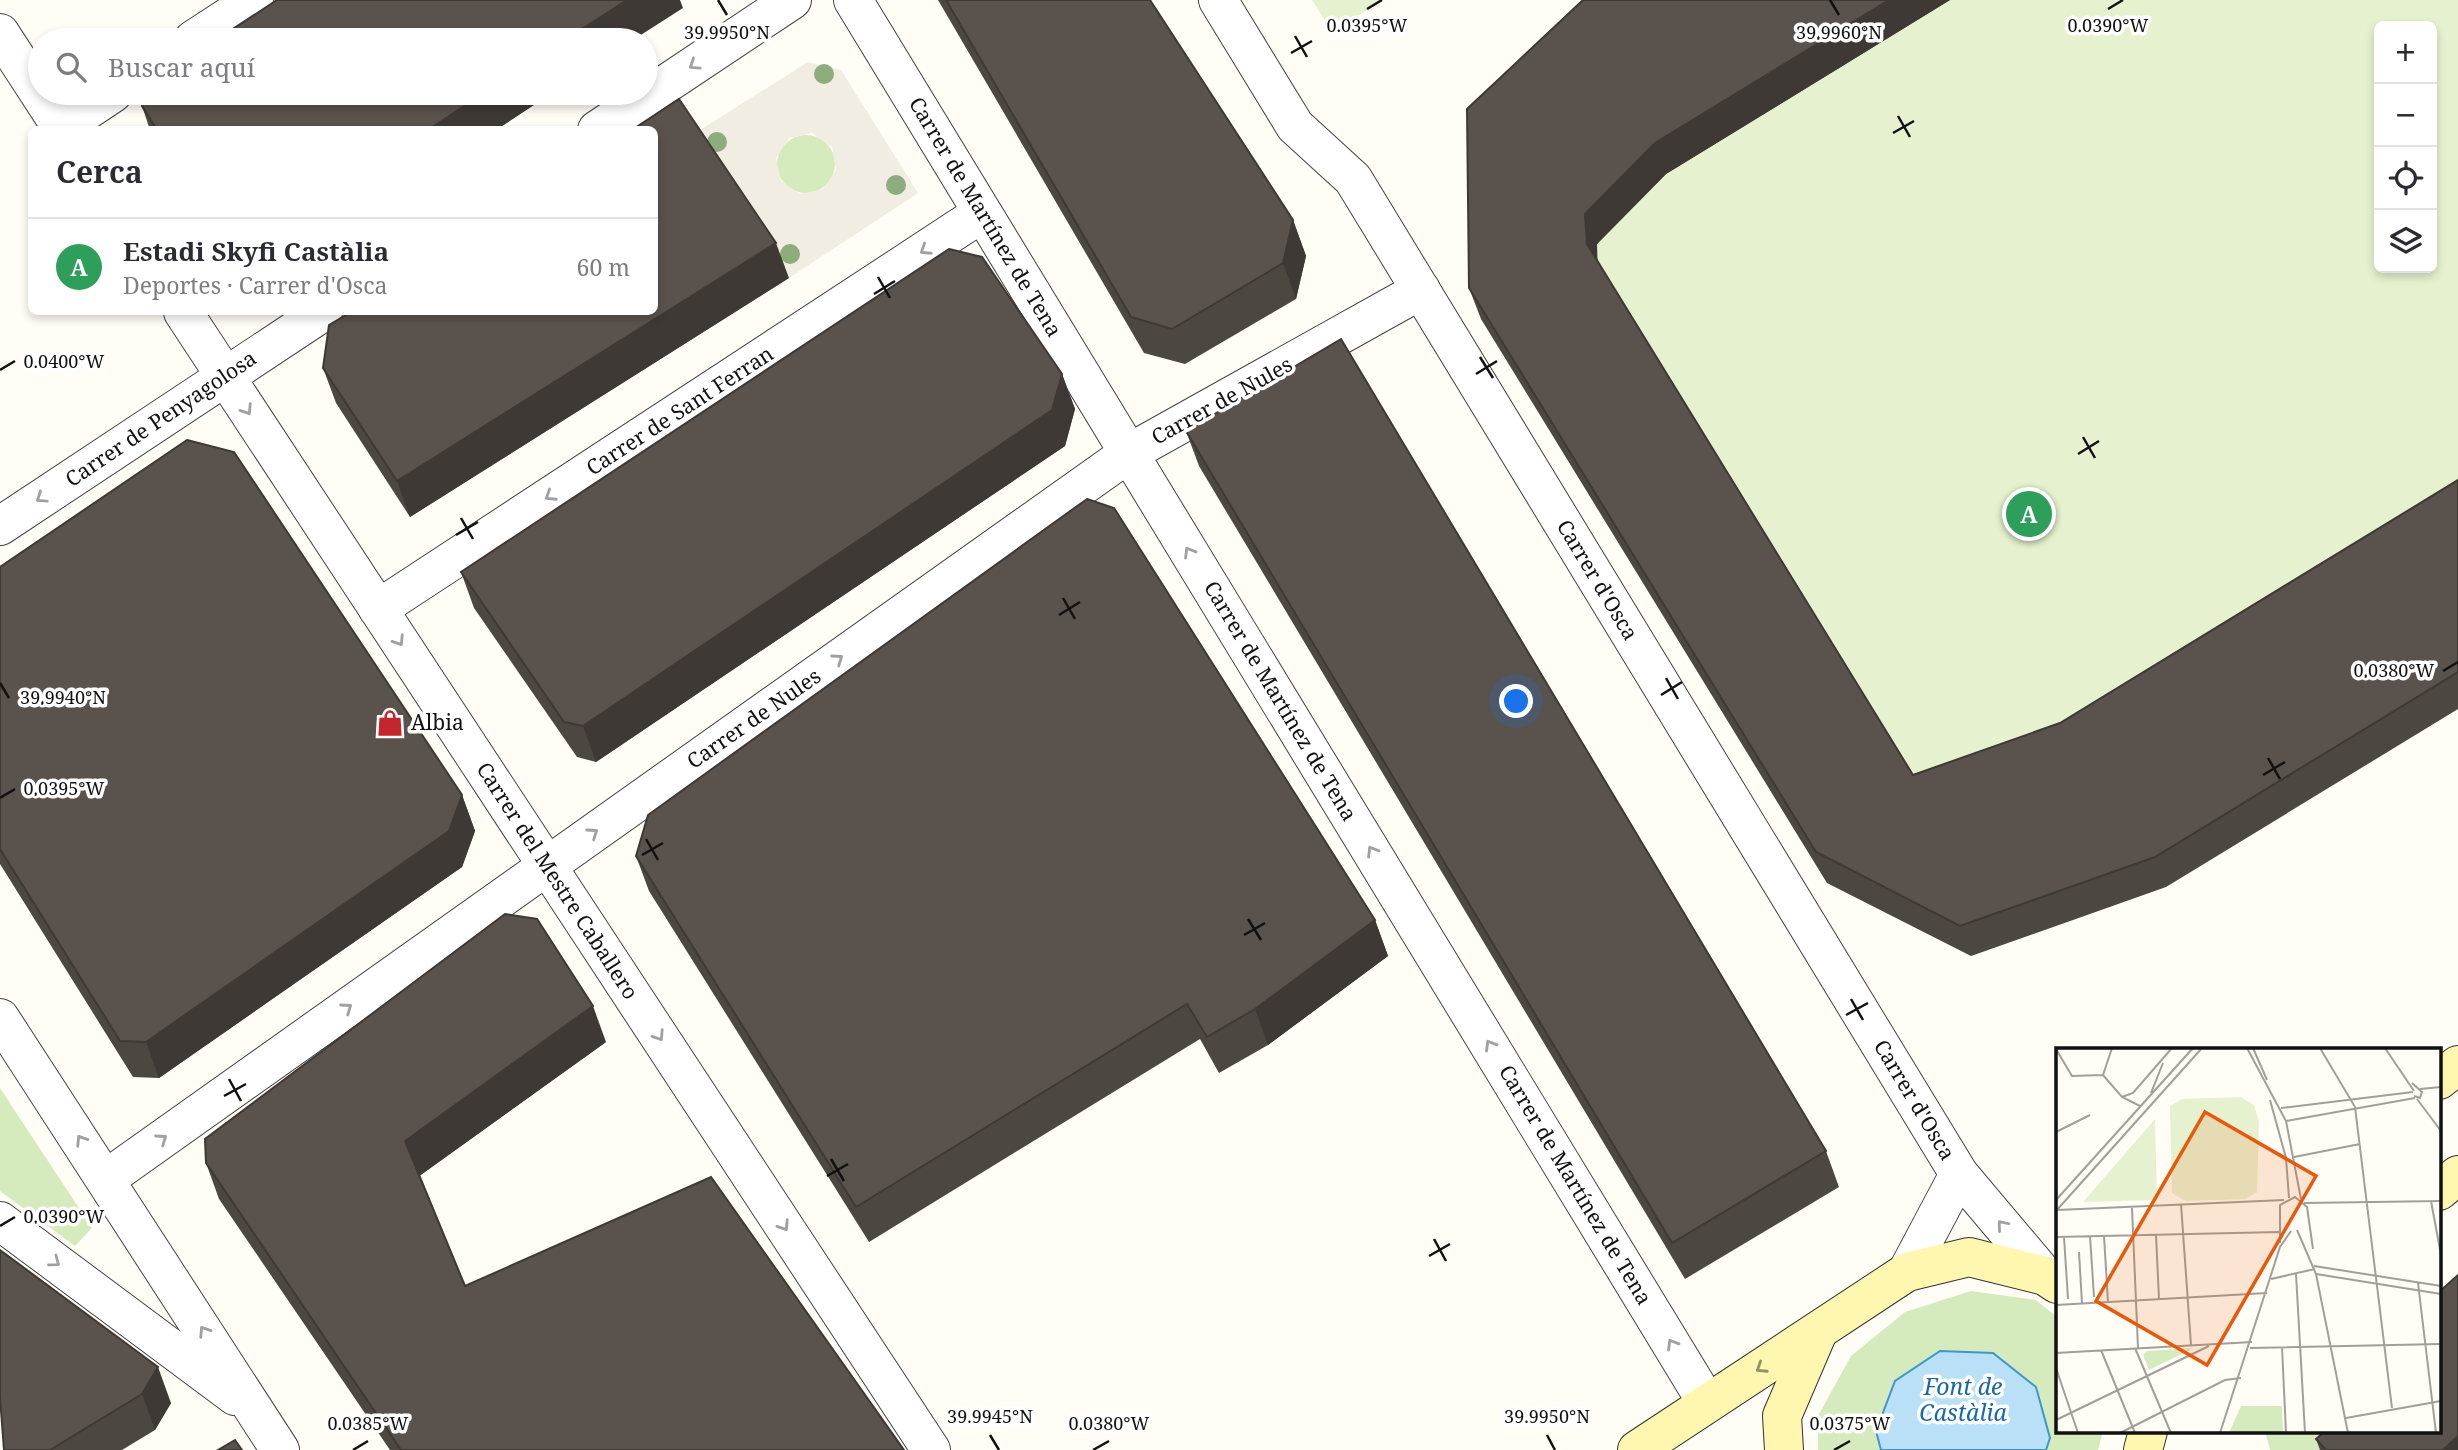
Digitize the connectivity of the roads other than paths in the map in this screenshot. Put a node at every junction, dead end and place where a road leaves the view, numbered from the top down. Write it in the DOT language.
graph roads {
  1 [pos="254,0"];
  2 [pos="792,0"];
  3 [pos="852,0"];
  4 [pos="1218,0"];
  5 [pos="211,28"];
  6 [pos="0,33"];
  7 [pos="28,76"];
  8 [pos="658,89"];
  9 [pos="47,105"];
  10 [pos="96,105"];
  11 [pos="634,105"];
  12 [pos="61,126"];
  13 [pos="65,126"];
  14 [pos="603,126"];
  15 [pos="982,213"];
  16 [pos="1421,290"];
  17 [pos="185,315"];
  18 [pos="318,315"];
  19 [pos="226,376"];
  20 [pos="1129,453"];
  21 [pos="0,526"];
  22 [pos="378,609"];
  23 [pos="547,866"];
  24 [pos="0,1018"];
  25 [pos="2458,1065"];
  26 [pos="2440,1079"];
  27 [pos="1959,1174"];
  28 [pos="2458,1175"];
  29 [pos="106,1179"];
  30 [pos="2440,1190"];
  31 [pos="0,1221"];
  32 [pos="1906,1272"];
  33 [pos="2051,1280"];
  34 [pos="1818,1332"];
  35 [pos="1707,1403"];
  36 [pos="254,1409"];
  37 [pos="280,1450"];
  38 [pos="931,1450"];
  39 [pos="1637,1450"];
  40 [pos="1784,1450"];
  1 -- 5 [label="street"];
  2 -- 8 [label="street, one-way"];
  3 -- 15 [label="street, Carrer de Martínez de Tena"];
  4 -- 16 [label="street, Carrer d'Osca"];
  6 -- 7 [label="street"];
  9 -- 12 [label="street"];
  10 -- 13 [label="street"];
  11 -- 14 [label="street, one-way"];
  15 -- 20 [label="street, Carrer de Martínez de Tena"];
  15 -- 22 [label="street, Carrer de Sant Ferran, one-way"];
  16 -- 20 [label="street, Carrer de Nules"];
  16 -- 27 [label="street, Carrer d'Osca"];
  17 -- 19 [label="street, Carrer del Mestre Caballero"];
  18 -- 19 [label="street, Carrer de Penyagolosa"];
  19 -- 21 [label="street, Carrer de Penyagolosa, one-way"];
  19 -- 22 [label="street, Carrer del Mestre Caballero, one-way"];
  23 -- 20 [label="street, Carrer de Nules, one-way"];
  35 -- 20 [label="street, Carrer de Martínez de Tena, one-way"];
  22 -- 23 [label="street, Carrer del Mestre Caballero, one-way"];
  29 -- 23 [label="street, Carrer de Nules, one-way"];
  23 -- 38 [label="street, Carrer del Mestre Caballero, one-way"];
  29 -- 24 [label="street, one-way"];
  25 -- 26 [label="main road"];
  27 -- 32 [label="street, Carrer d'Osca"];
  33 -- 27 [label="street, Carrer d'Osca, one-way"];
  28 -- 30 [label="main road"];
  36 -- 29 [label="street, one-way"];
  31 -- 36 [label="street, one-way"];
  32 -- 33 [label="main road"];
  32 -- 34 [label="main road"];
  34 -- 35 [label="main road, one-way"];
  34 -- 40 [label="main road"];
  35 -- 39 [label="main road"];
  36 -- 37 [label="street"];
}
